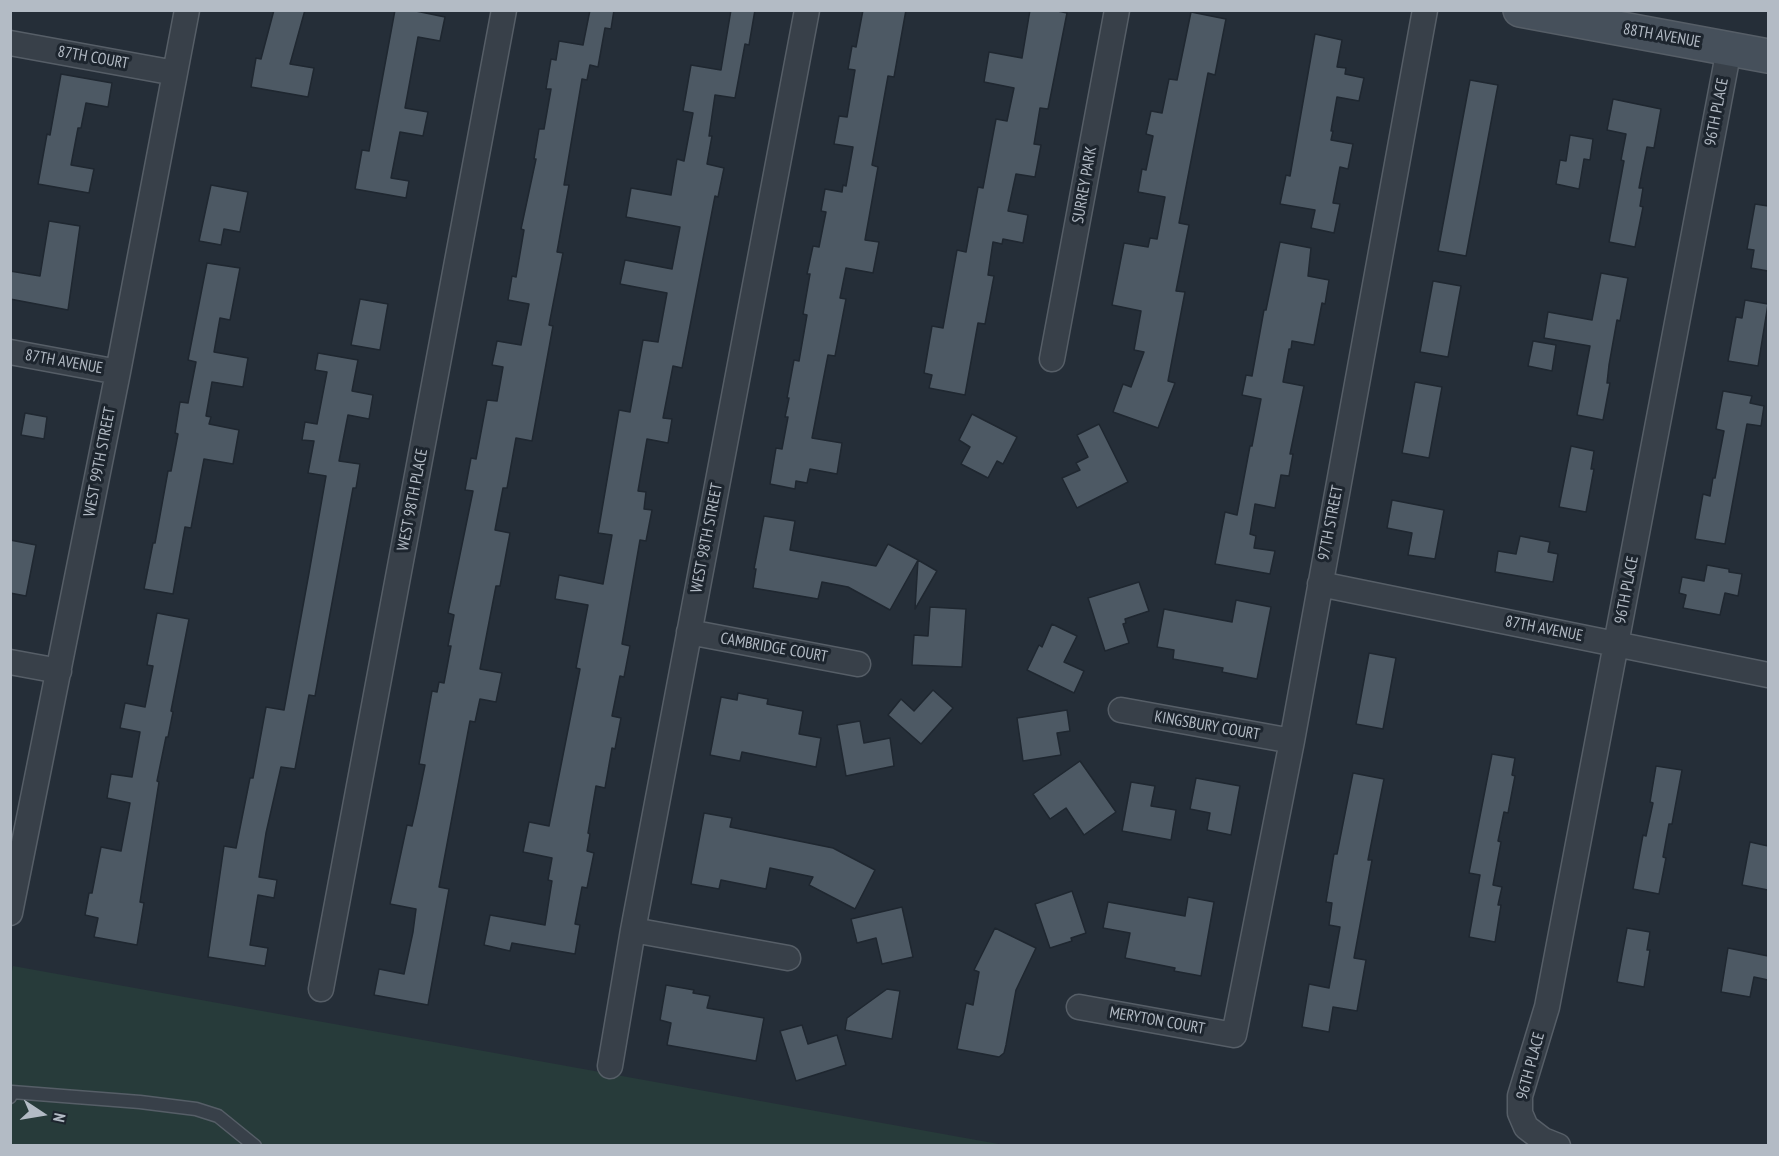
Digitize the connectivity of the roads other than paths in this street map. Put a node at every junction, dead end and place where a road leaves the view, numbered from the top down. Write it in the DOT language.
graph roads {
  1 [pos="187,10"];
  2 [pos="504,10"];
  3 [pos="807,10"];
  4 [pos="1117,10"];
  5 [pos="1425,10"];
  6 [pos="1520,10"];
  7 [pos="10,43"];
  8 [pos="1729,49"];
  9 [pos="1768,56"];
  10 [pos="175,74"];
  11 [pos="10,352"];
  12 [pos="1052,359"];
  13 [pos="118,372"];
  14 [pos="1320,584"];
  15 [pos="689,632"];
  16 [pos="1617,644"];
  17 [pos="10,662"];
  18 [pos="858,664"];
  19 [pos="59,671"];
  20 [pos="1768,675"];
  21 [pos="1121,710"];
  22 [pos="1292,741"];
  23 [pos="10,913"];
  24 [pos="633,930"];
  25 [pos="788,958"];
  26 [pos="321,989"];
  27 [pos="1080,1007"];
  28 [pos="1234,1035"];
  29 [pos="610,1066"];
  30 [pos="10,1097"];
  31 [pos="255,1146"];
  32 [pos="1558,1146"];
  1 -- 10 [label="street, WEST 99TH STREET"];
  2 -- 26 [label="street, WEST 98TH PLACE"];
  3 -- 15 [label="street, WEST 98TH STREET"];
  4 -- 12 [label="street, SURREY PARK"];
  5 -- 14 [label="street, 97TH STREET"];
  6 -- 8 [label="street, 88TH AVENUE"];
  7 -- 10 [label="street, 87TH COURT"];
  8 -- 9 [label="street, 88TH AVENUE"];
  8 -- 16 [label="street, 96TH PLACE"];
  10 -- 13 [label="street, WEST 99TH STREET"];
  11 -- 13 [label="street, 87TH AVENUE"];
  13 -- 19 [label="street, WEST 99TH STREET"];
  14 -- 16 [label="street, 87TH AVENUE"];
  14 -- 22 [label="street, 97TH STREET"];
  15 -- 18 [label="street, CAMBRIDGE COURT"];
  15 -- 24 [label="street, WEST 98TH STREET"];
  16 -- 20 [label="street, 87TH AVENUE"];
  16 -- 32 [label="street, 96TH PLACE"];
  17 -- 19 [label="street"];
  19 -- 23 [label="street, WEST 99TH STREET"];
  21 -- 22 [label="street, KINGSBURY COURT"];
  22 -- 28 [label="street, 97TH STREET"];
  24 -- 25 [label="street"];
  24 -- 29 [label="street, WEST 98TH STREET"];
  27 -- 28 [label="street, MERYTON COURT"];
  30 -- 31 [label="lane"];
}
